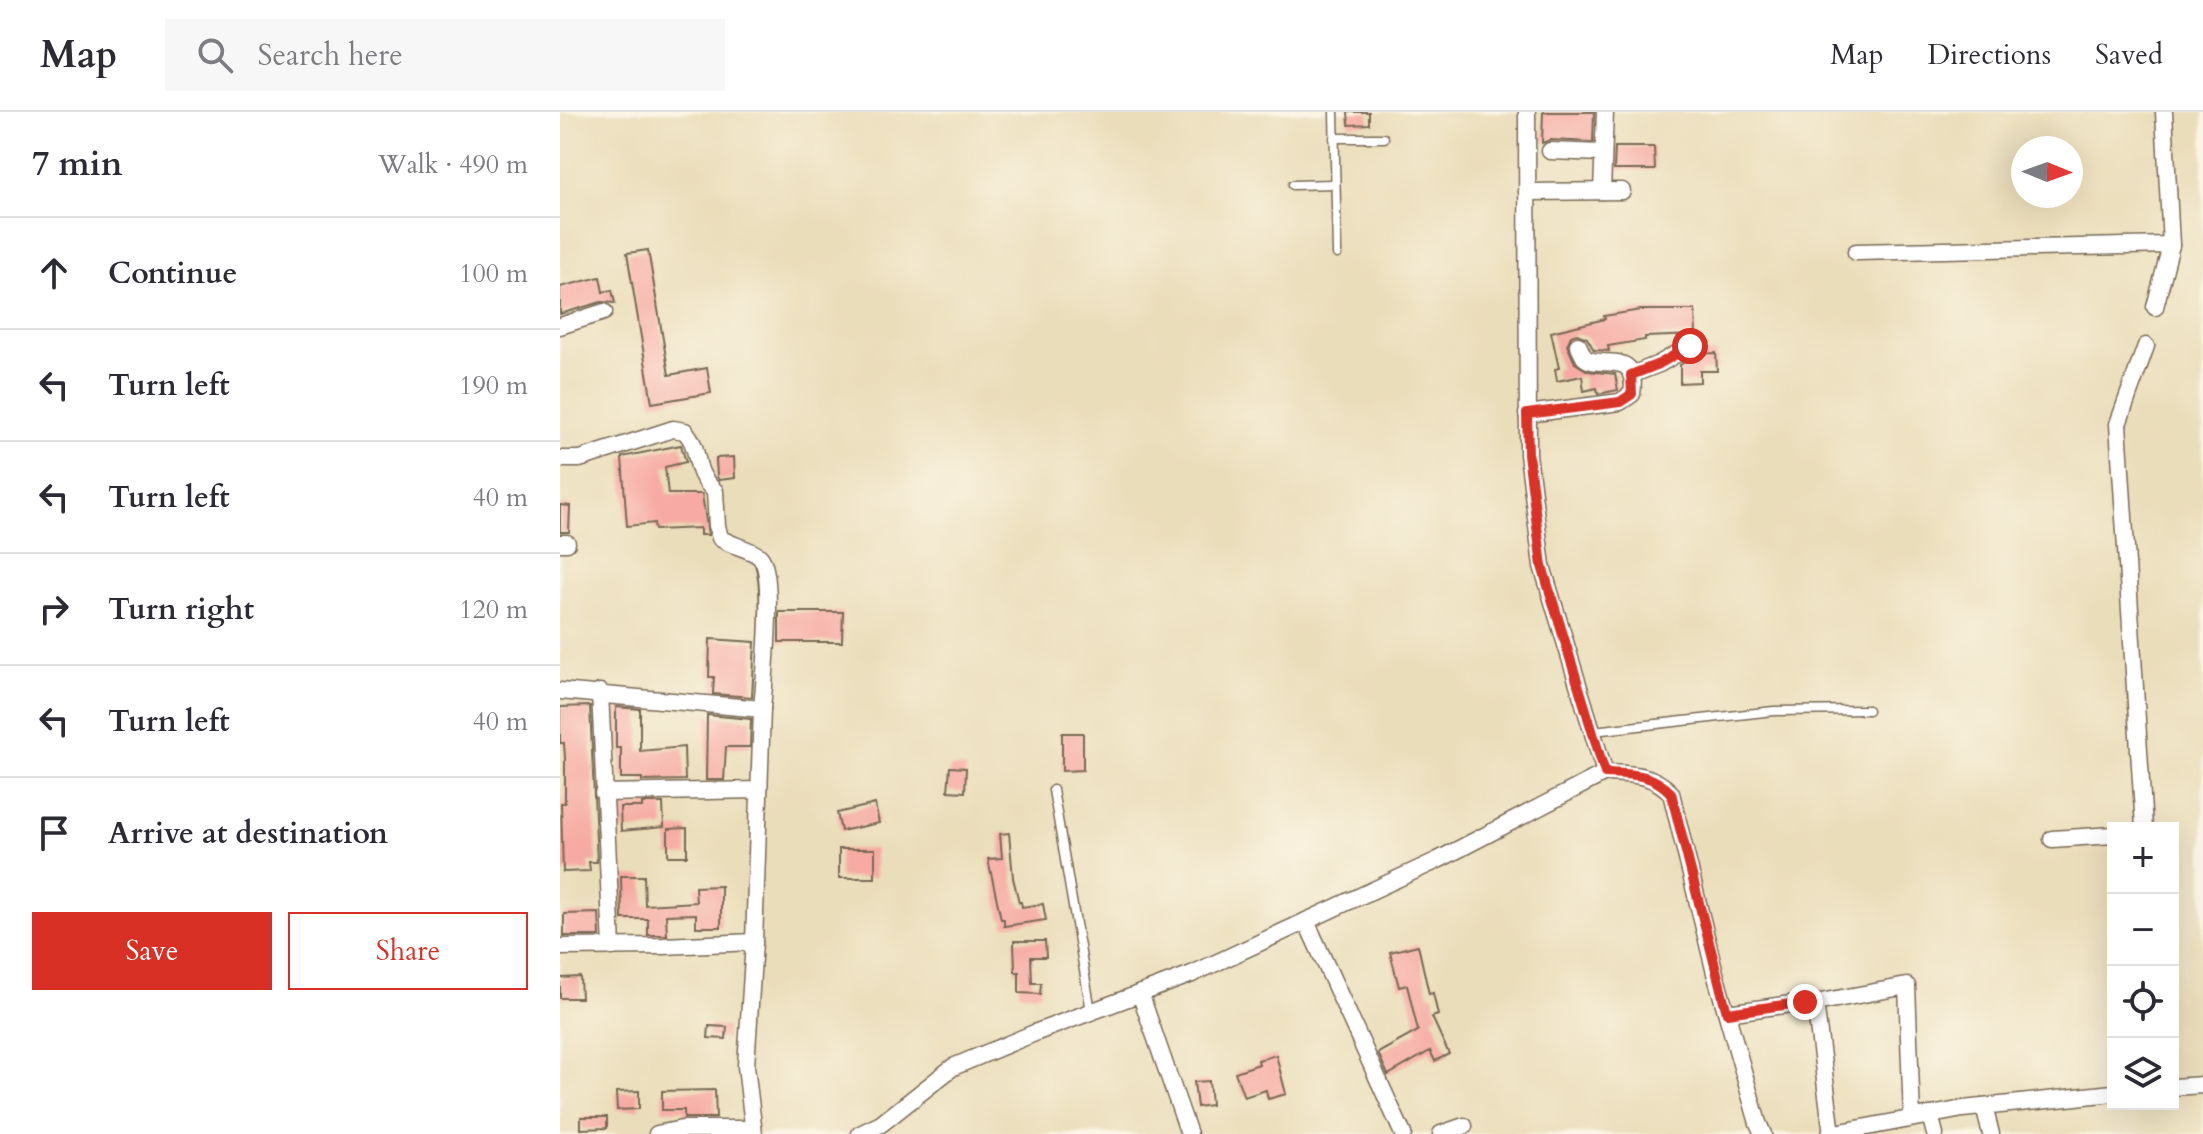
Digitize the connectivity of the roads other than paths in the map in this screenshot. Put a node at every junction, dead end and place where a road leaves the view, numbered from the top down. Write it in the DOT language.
graph roads {
  1 [pos="1334,112"];
  2 [pos="1527,112"];
  3 [pos="1605,112"];
  4 [pos="2164,112"];
  5 [pos="1334,138"];
  6 [pos="1384,138"];
  7 [pos="1550,151"];
  8 [pos="1603,153"];
  9 [pos="1335,184"];
  10 [pos="1293,185"];
  11 [pos="1602,191"];
  12 [pos="1622,191"];
  13 [pos="1527,192"];
  14 [pos="2171,245"];
  15 [pos="1856,252"];
  16 [pos="1337,254"];
  17 [pos="2155,307"];
  18 [pos="604,312"];
  19 [pos="560,326"];
  20 [pos="1578,345"];
  21 [pos="1690,346"];
  22 [pos="2146,346"];
  23 [pos="1631,375"];
  24 [pos="1527,414"];
  25 [pos="560,459"];
  26 [pos="560,691"];
  27 [pos="600,692"];
  28 [pos="762,709"];
  29 [pos="1868,710"];
  30 [pos="1593,731"];
  31 [pos="1605,773"];
  32 [pos="759,790"];
  33 [pos="1053,790"];
  34 [pos="603,793"];
  35 [pos="2144,822"];
  36 [pos="2107,835"];
  37 [pos="2052,839"];
  38 [pos="1306,921"];
  39 [pos="754,942"];
  40 [pos="560,947"];
  41 [pos="612,947"];
  42 [pos="1140,993"];
  43 [pos="1815,1003"];
  44 [pos="1091,1011"];
  45 [pos="1727,1013"];
  46 [pos="2203,1085"];
  47 [pos="2179,1087"];
  48 [pos="2107,1094"];
  49 [pos="1984,1107"];
  50 [pos="1930,1115"];
  51 [pos="1912,1118"];
  52 [pos="1464,1126"];
  53 [pos="753,1132"];
  54 [pos="657,1134"];
  55 [pos="860,1134"];
  56 [pos="1189,1134"];
  57 [pos="1403,1134"];
  58 [pos="1441,1134"];
  59 [pos="1763,1134"];
  60 [pos="1831,1134"];
  61 [pos="1935,1134"];
  62 [pos="1991,1134"];
  1 -- 5 [label="lane"];
  2 -- 13 [label="street"];
  3 -- 8 [label="street"];
  4 -- 14 [label="street"];
  5 -- 6 [label="lane"];
  5 -- 9 [label="lane"];
  7 -- 8 [label="street"];
  8 -- 11 [label="street"];
  9 -- 10 [label="lane"];
  9 -- 16 [label="lane"];
  11 -- 12 [label="street"];
  11 -- 13 [label="street"];
  13 -- 24 [label="street"];
  14 -- 15 [label="street"];
  14 -- 17 [label="street"];
  18 -- 19 [label="street"];
  20 -- 23 [label="street"];
  21 -- 23 [label="street"];
  22 -- 35 [label="street"];
  23 -- 24 [label="street"];
  24 -- 30 [label="street"];
  25 -- 28 [label="street"];
  26 -- 27 [label="street"];
  27 -- 28 [label="street"];
  27 -- 34 [label="street"];
  28 -- 32 [label="street"];
  29 -- 30 [label="lane"];
  30 -- 31 [label="street"];
  31 -- 38 [label="street"];
  31 -- 45 [label="street"];
  32 -- 34 [label="street"];
  32 -- 39 [label="street"];
  33 -- 44 [label="lane"];
  34 -- 41 [label="street"];
  36 -- 37 [label="street"];
  38 -- 42 [label="street"];
  38 -- 57 [label="street"];
  39 -- 41 [label="street"];
  39 -- 53 [label="street"];
  40 -- 41 [label="street"];
  42 -- 44 [label="street"];
  42 -- 56 [label="street"];
  43 -- 45 [label="street"];
  43 -- 51 [label="street"];
  43 -- 60 [label="street"];
  44 -- 55 [label="street"];
  45 -- 59 [label="street"];
  46 -- 47 [label="street"];
  48 -- 49 [label="street"];
  49 -- 50 [label="street"];
  49 -- 62 [label="street"];
  50 -- 51 [label="street"];
  50 -- 61 [label="street"];
  51 -- 60 [label="street"];
  52 -- 58 [label="street"];
  53 -- 54 [label="street"];
}
